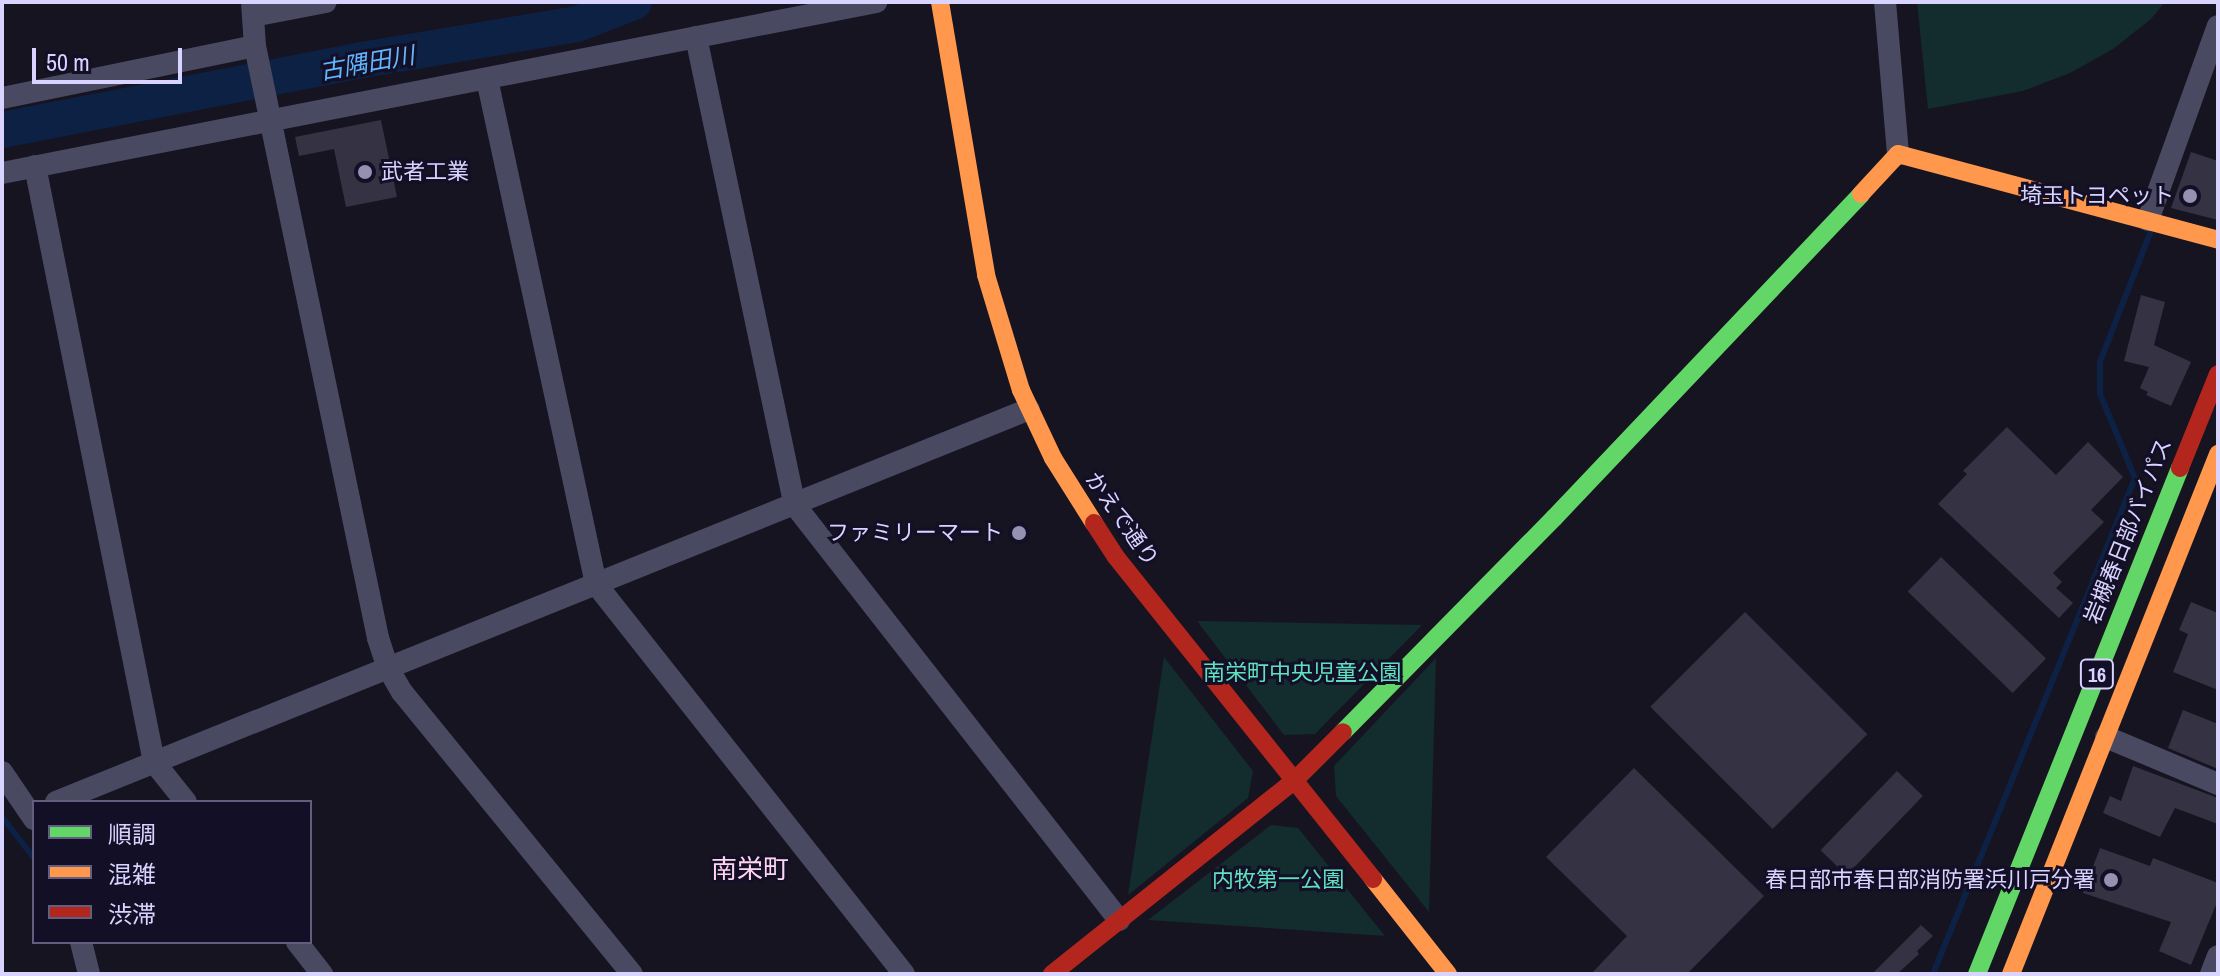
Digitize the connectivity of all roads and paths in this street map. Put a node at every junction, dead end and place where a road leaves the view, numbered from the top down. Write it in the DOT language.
graph roads {
  1 [pos="326,2"];
  2 [pos="876,2"];
  3 [pos="940,2"];
  4 [pos="1885,2"];
  5 [pos="252,9"];
  6 [pos="2218,26"];
  7 [pos="696,37"];
  8 [pos="255,46"];
  9 [pos="487,79"];
  10 [pos="2,98"];
  11 [pos="270,111"];
  12 [pos="1898,154"];
  13 [pos="35,166"];
  14 [pos="2,173"];
  15 [pos="2148,220"];
  16 [pos="2218,240"];
  17 [pos="2218,374"];
  18 [pos="1029,409"];
  19 [pos="2218,454"];
  20 [pos="794,504"];
  21 [pos="596,584"];
  22 [pos="388,668"];
  23 [pos="2106,737"];
  24 [pos="154,762"];
  25 [pos="2,772"];
  26 [pos="1294,781"];
  27 [pos="2218,784"];
  28 [pos="61,800"];
  29 [pos="184,800"];
  30 [pos="32,813"];
  31 [pos="1119,920"];
  32 [pos="82,944"];
  33 [pos="299,944"];
  34 [pos="2218,956"];
  35 [pos="89,974"];
  36 [pos="322,974"];
  37 [pos="632,974"];
  38 [pos="904,974"];
  39 [pos="1052,974"];
  40 [pos="1448,974"];
  41 [pos="1977,974"];
  42 [pos="2011,974"];
  43 [pos="2211,974"];
  1 -- 5 [label="street"];
  2 -- 7 [label="street"];
  3 -- 18 [label="main road, かえで通り"];
  4 -- 12 [label="street"];
  5 -- 8 [label="street"];
  6 -- 15 [label="street"];
  7 -- 9 [label="street"];
  7 -- 20 [label="street"];
  8 -- 10 [label="street"];
  8 -- 11 [label="street"];
  9 -- 11 [label="street"];
  9 -- 21 [label="street"];
  11 -- 13 [label="street"];
  11 -- 22 [label="street"];
  12 -- 15 [label="main road"];
  12 -- 26 [label="main road"];
  13 -- 14 [label="street"];
  13 -- 24 [label="street"];
  15 -- 16 [label="main road"];
  17 -- 41 [label="main road, 岩槻春日部バイパス / 16"];
  18 -- 20 [label="street"];
  18 -- 26 [label="main road, かえで通り"];
  19 -- 23 [label="main road, 16"];
  20 -- 21 [label="street"];
  20 -- 31 [label="street"];
  21 -- 22 [label="street"];
  21 -- 38 [label="street"];
  22 -- 24 [label="street"];
  22 -- 37 [label="street"];
  23 -- 27 [label="street"];
  23 -- 42 [label="main road, 16"];
  24 -- 28 [label="street"];
  24 -- 29 [label="street"];
  25 -- 30 [label="street"];
  26 -- 31 [label="main road"];
  26 -- 40 [label="main road, かえで通り"];
  31 -- 39 [label="main road"];
  32 -- 35 [label="street"];
  33 -- 36 [label="street"];
  34 -- 43 [label="street"];
}
